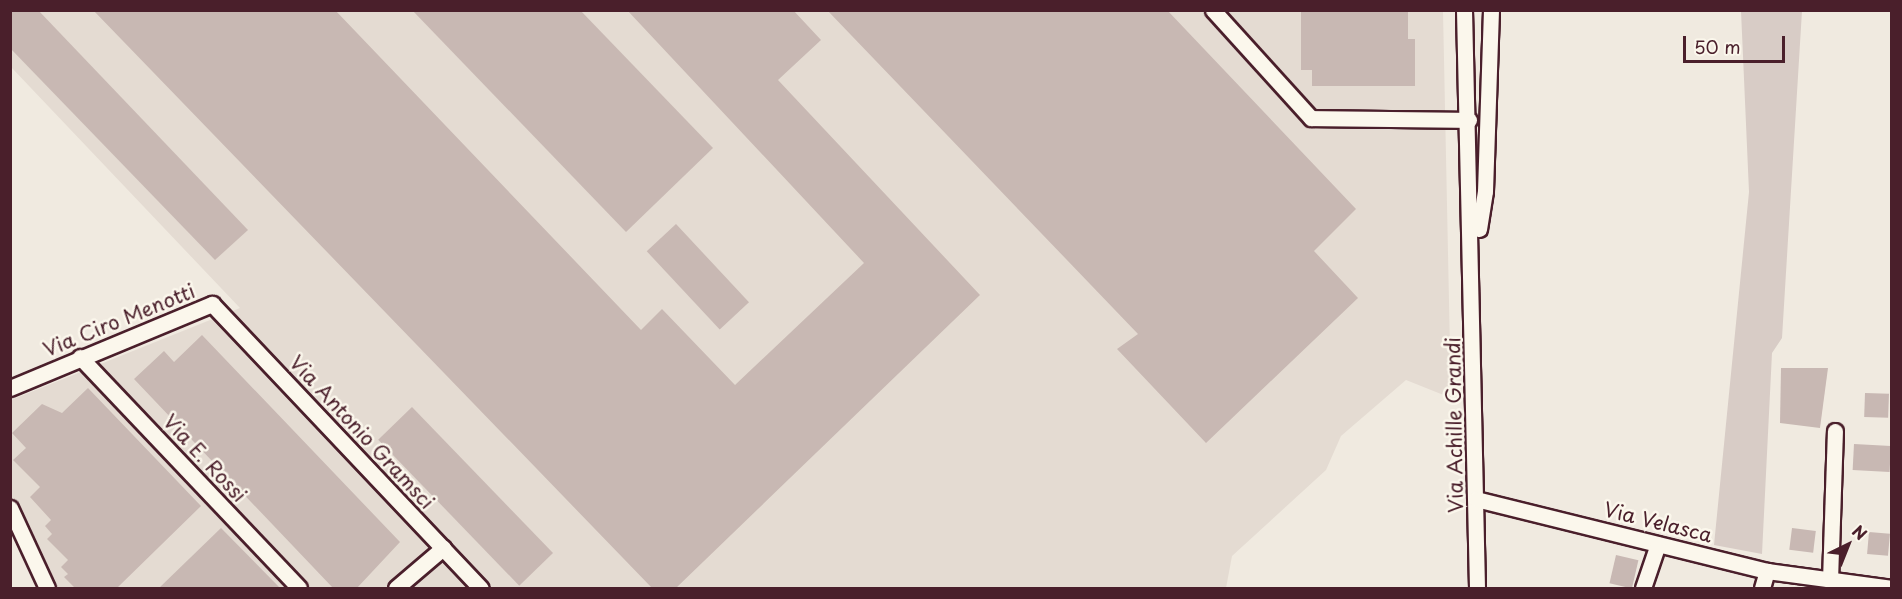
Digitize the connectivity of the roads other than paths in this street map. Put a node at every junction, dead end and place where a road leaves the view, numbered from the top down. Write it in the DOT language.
graph roads {
  1 [pos="1212,10"];
  2 [pos="1464,10"];
  3 [pos="1491,10"];
  4 [pos="1469,120"];
  5 [pos="1473,261"];
  6 [pos="212,304"];
  7 [pos="80,357"];
  8 [pos="10,388"];
  9 [pos="1835,431"];
  10 [pos="1476,499"];
  11 [pos="10,508"];
  12 [pos="1658,544"];
  13 [pos="443,548"];
  14 [pos="1767,571"];
  15 [pos="1830,580"];
  16 [pos="1847,586"];
  17 [pos="47,588"];
  18 [pos="299,588"];
  19 [pos="396,588"];
  20 [pos="481,588"];
  21 [pos="1477,588"];
  22 [pos="1643,588"];
  23 [pos="1762,588"];
  24 [pos="1892,588"];
  1 -- 4 [label="street"];
  2 -- 4 [label="street, Via Achille Grandi"];
  3 -- 5 [label="street, Via Achille Grandi"];
  4 -- 5 [label="street, Via Achille Grandi"];
  5 -- 10 [label="street, Via Achille Grandi"];
  6 -- 7 [label="street, Via Ciro Menotti"];
  6 -- 13 [label="street, Via Antonio Gramsci"];
  7 -- 8 [label="street, Via Ciro Menotti"];
  7 -- 18 [label="street, Via E. Rossi"];
  9 -- 15 [label="street"];
  10 -- 12 [label="street, Via Velasca"];
  10 -- 21 [label="street, Via Achille Grandi"];
  11 -- 17 [label="street"];
  12 -- 14 [label="street, Via Velasca"];
  12 -- 22 [label="street"];
  13 -- 19 [label="street"];
  13 -- 20 [label="street, Via Antonio Gramsci"];
  14 -- 15 [label="street, Via Velasca"];
  14 -- 23 [label="street"];
  15 -- 16 [label="street, Via Velasca"];
  16 -- 24 [label="street, Via Velasca"];
}
